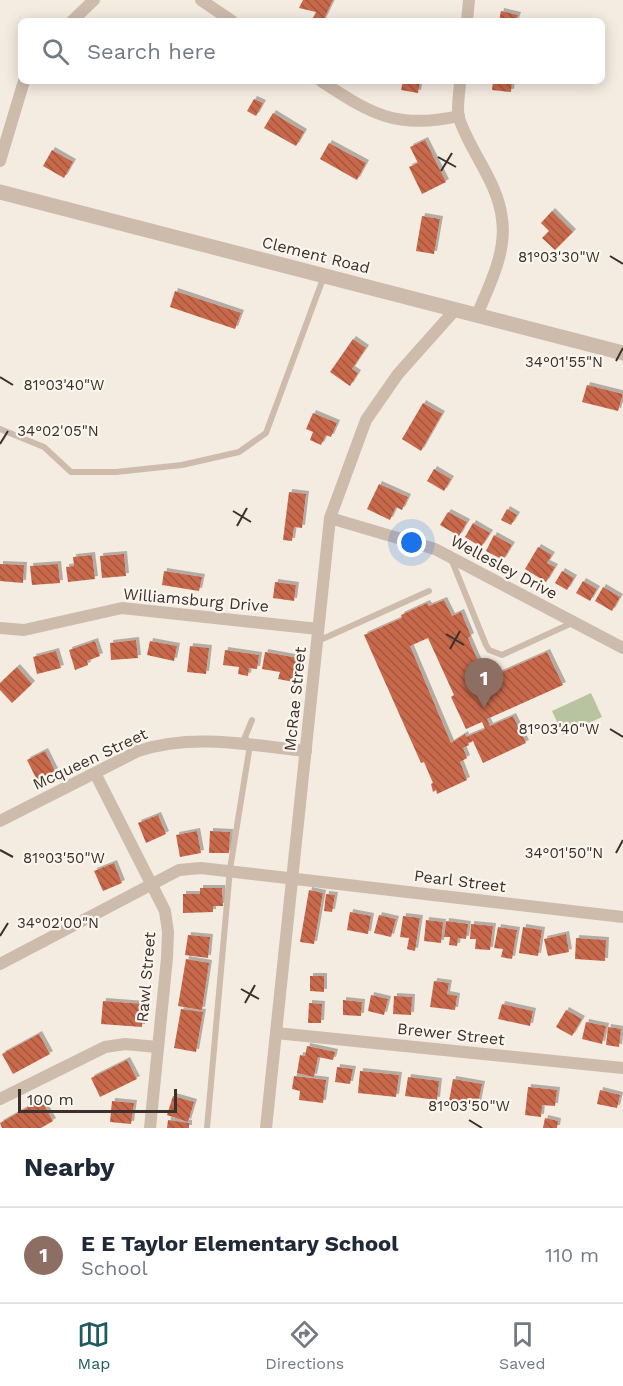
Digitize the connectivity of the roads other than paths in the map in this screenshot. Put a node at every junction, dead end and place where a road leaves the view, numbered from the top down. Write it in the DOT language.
graph roads {
  1 [pos="94,0"];
  2 [pos="201,0"];
  3 [pos="470,0"];
  4 [pos="75,18"];
  5 [pos="228,18"];
  6 [pos="467,18"];
  7 [pos="23,84"];
  8 [pos="326,84"];
  9 [pos="460,84"];
  10 [pos="459,116"];
  11 [pos="0,161"];
  12 [pos="0,192"];
  13 [pos="325,276"];
  14 [pos="455,310"];
  15 [pos="477,315"];
  16 [pos="623,353"];
  17 [pos="0,429"];
  18 [pos="330,518"];
  19 [pos="451,557"];
  20 [pos="429,591"];
  21 [pos="574,622"];
  22 [pos="0,628"];
  23 [pos="318,635"];
  24 [pos="623,648"];
  25 [pos="252,720"];
  26 [pos="250,745"];
  27 [pos="306,751"];
  28 [pos="95,773"];
  29 [pos="0,821"];
  30 [pos="231,869"];
  31 [pos="292,877"];
  32 [pos="150,885"];
  33 [pos="623,917"];
  34 [pos="0,964"];
  35 [pos="276,1033"];
  36 [pos="157,1047"];
  37 [pos="623,1068"];
  38 [pos="0,1099"];
  39 [pos="150,1128"];
  40 [pos="207,1128"];
  41 [pos="266,1128"];
  1 -- 4 [label="street"];
  2 -- 5 [label="street"];
  3 -- 6 [label="street"];
  7 -- 11 [label="street"];
  8 -- 10 [label="street"];
  9 -- 10 [label="street"];
  10 -- 15 [label="street"];
  12 -- 13 [label="street, Clement Road"];
  13 -- 14 [label="street, Clement Road"];
  13 -- 17 [label="lane"];
  14 -- 15 [label="street, Clement Road"];
  14 -- 18 [label="street, McRae Street"];
  15 -- 16 [label="street, Clement Road"];
  18 -- 19 [label="street, Wellesley Drive"];
  18 -- 23 [label="street, McRae Street"];
  19 -- 21 [label="street, Wellesley Drive"];
  19 -- 21 [label="lane"];
  20 -- 23 [label="lane"];
  21 -- 24 [label="street, Wellesley Drive"];
  22 -- 23 [label="street, Williamsburg Drive"];
  23 -- 27 [label="street, McRae Street"];
  25 -- 26 [label="lane"];
  26 -- 27 [label="street, Mcqueen Street"];
  26 -- 28 [label="street, Mcqueen Street"];
  26 -- 30 [label="lane"];
  27 -- 31 [label="street, McRae Street"];
  28 -- 29 [label="street, Mcqueen Street"];
  28 -- 32 [label="street, Rawl Street"];
  30 -- 31 [label="street, Pearl Street"];
  30 -- 32 [label="street, Pearl Street"];
  30 -- 40 [label="lane"];
  31 -- 33 [label="street, Pearl Street"];
  31 -- 35 [label="street, McRae Street"];
  32 -- 34 [label="street, Pearl Street"];
  32 -- 36 [label="street, Rawl Street"];
  35 -- 37 [label="street, Brewer Street"];
  35 -- 41 [label="street, McRae Street"];
  36 -- 38 [label="street"];
  36 -- 39 [label="street, Rawl Street"];
}
